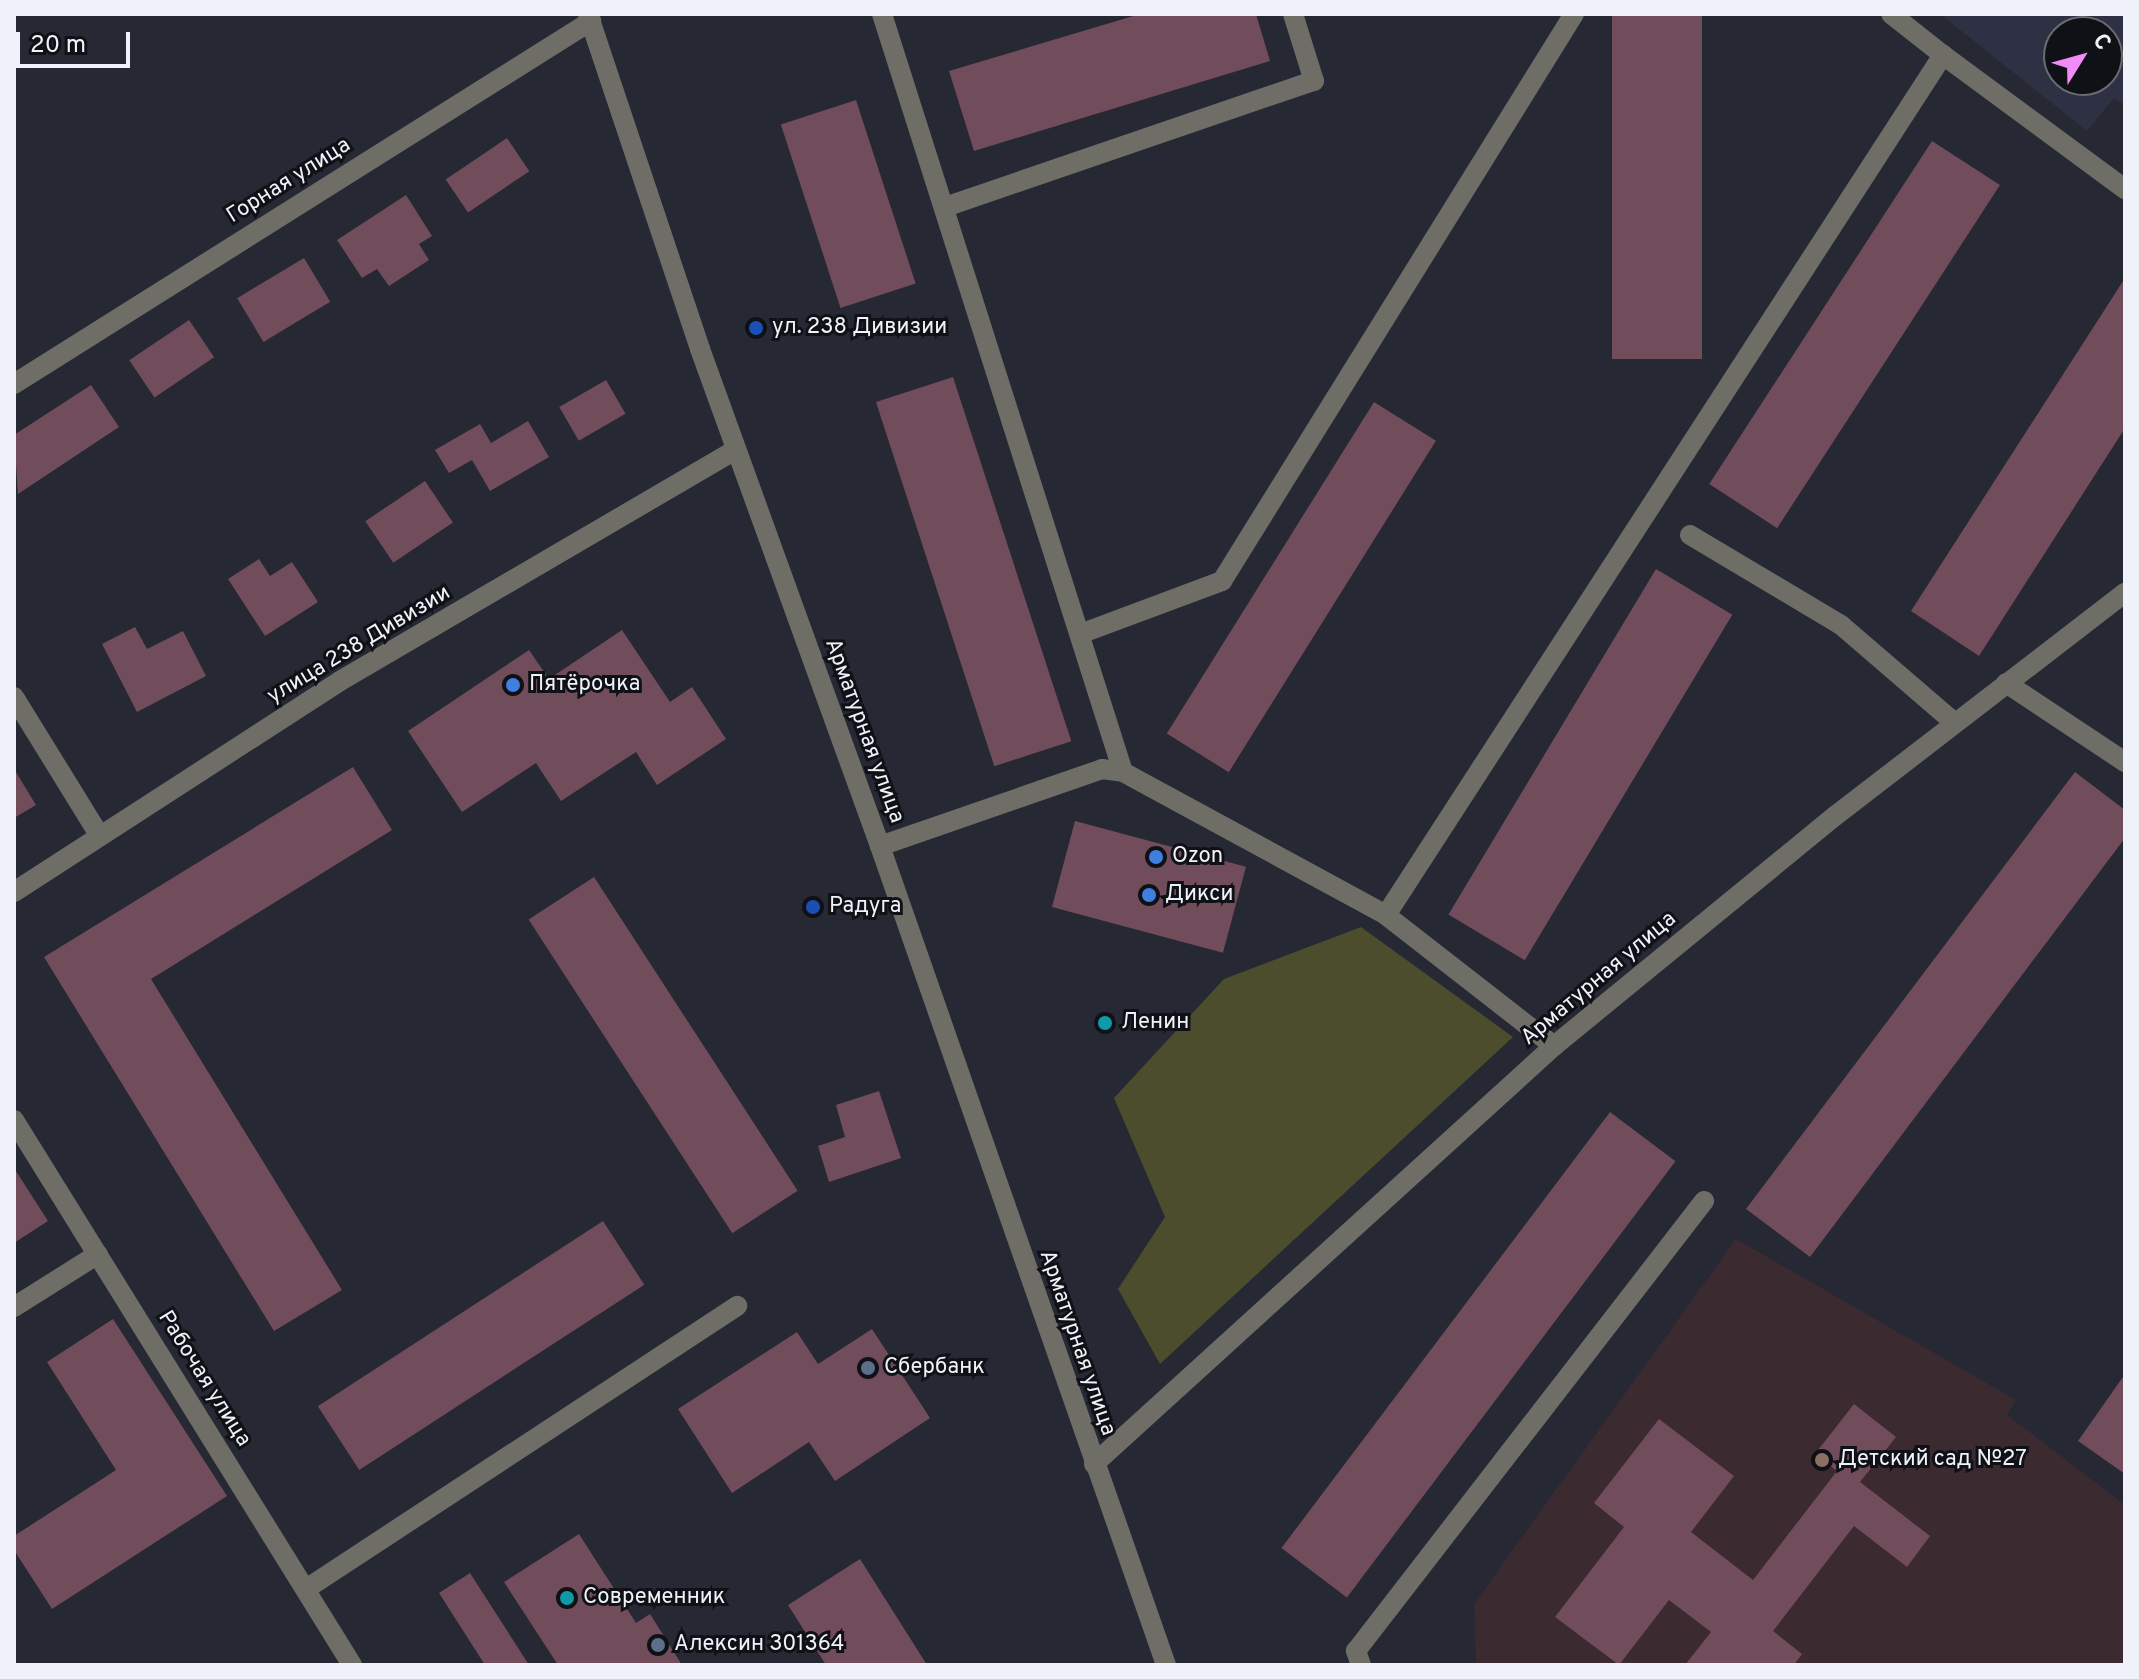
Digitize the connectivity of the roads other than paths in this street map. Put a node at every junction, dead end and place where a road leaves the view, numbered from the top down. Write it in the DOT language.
graph roads {
  1 [pos="882,14"];
  2 [pos="1293,14"];
  3 [pos="1574,14"];
  4 [pos="1891,14"];
  5 [pos="589,18"];
  6 [pos="1943,55"];
  7 [pos="2125,189"];
  8 [pos="945,207"];
  9 [pos="14,384"];
  10 [pos="736,450"];
  11 [pos="1690,535"];
  12 [pos="2125,593"];
  13 [pos="1080,634"];
  14 [pos="2006,683"];
  15 [pos="14,697"];
  16 [pos="1955,723"];
  17 [pos="2125,762"];
  18 [pos="1123,772"];
  19 [pos="100,836"];
  20 [pos="880,846"];
  21 [pos="14,892"];
  22 [pos="1386,915"];
  23 [pos="1554,1046"];
  24 [pos="14,1120"];
  25 [pos="1704,1201"];
  26 [pos="98,1254"];
  27 [pos="737,1306"];
  28 [pos="14,1307"];
  29 [pos="1094,1464"];
  30 [pos="306,1589"];
  31 [pos="352,1665"];
  32 [pos="1166,1665"];
  33 [pos="1361,1665"];
  1 -- 8 [label="street"];
  2 -- 8 [label="street"];
  3 -- 13 [label="street"];
  4 -- 6 [label="street"];
  5 -- 9 [label="street, Горная улица"];
  5 -- 10 [label="street, Арматурная улица"];
  6 -- 7 [label="street"];
  6 -- 22 [label="street"];
  8 -- 13 [label="street"];
  10 -- 19 [label="street, улица 238 Дивизии"];
  10 -- 20 [label="street, Арматурная улица"];
  11 -- 16 [label="street"];
  12 -- 14 [label="street, Арматурная улица"];
  13 -- 18 [label="street"];
  14 -- 16 [label="street, Арматурная улица"];
  14 -- 17 [label="street"];
  15 -- 19 [label="street"];
  16 -- 23 [label="street, Арматурная улица"];
  18 -- 20 [label="street"];
  18 -- 22 [label="street"];
  19 -- 21 [label="street, улица 238 Дивизии"];
  20 -- 29 [label="street, Арматурная улица"];
  22 -- 23 [label="street"];
  23 -- 29 [label="street, Арматурная улица"];
  24 -- 26 [label="street, Рабочая улица"];
  25 -- 33 [label="street"];
  26 -- 28 [label="street"];
  26 -- 30 [label="street, Рабочая улица"];
  27 -- 30 [label="street"];
  29 -- 32 [label="street, Арматурная улица"];
  30 -- 31 [label="street, Рабочая улица"];
}
